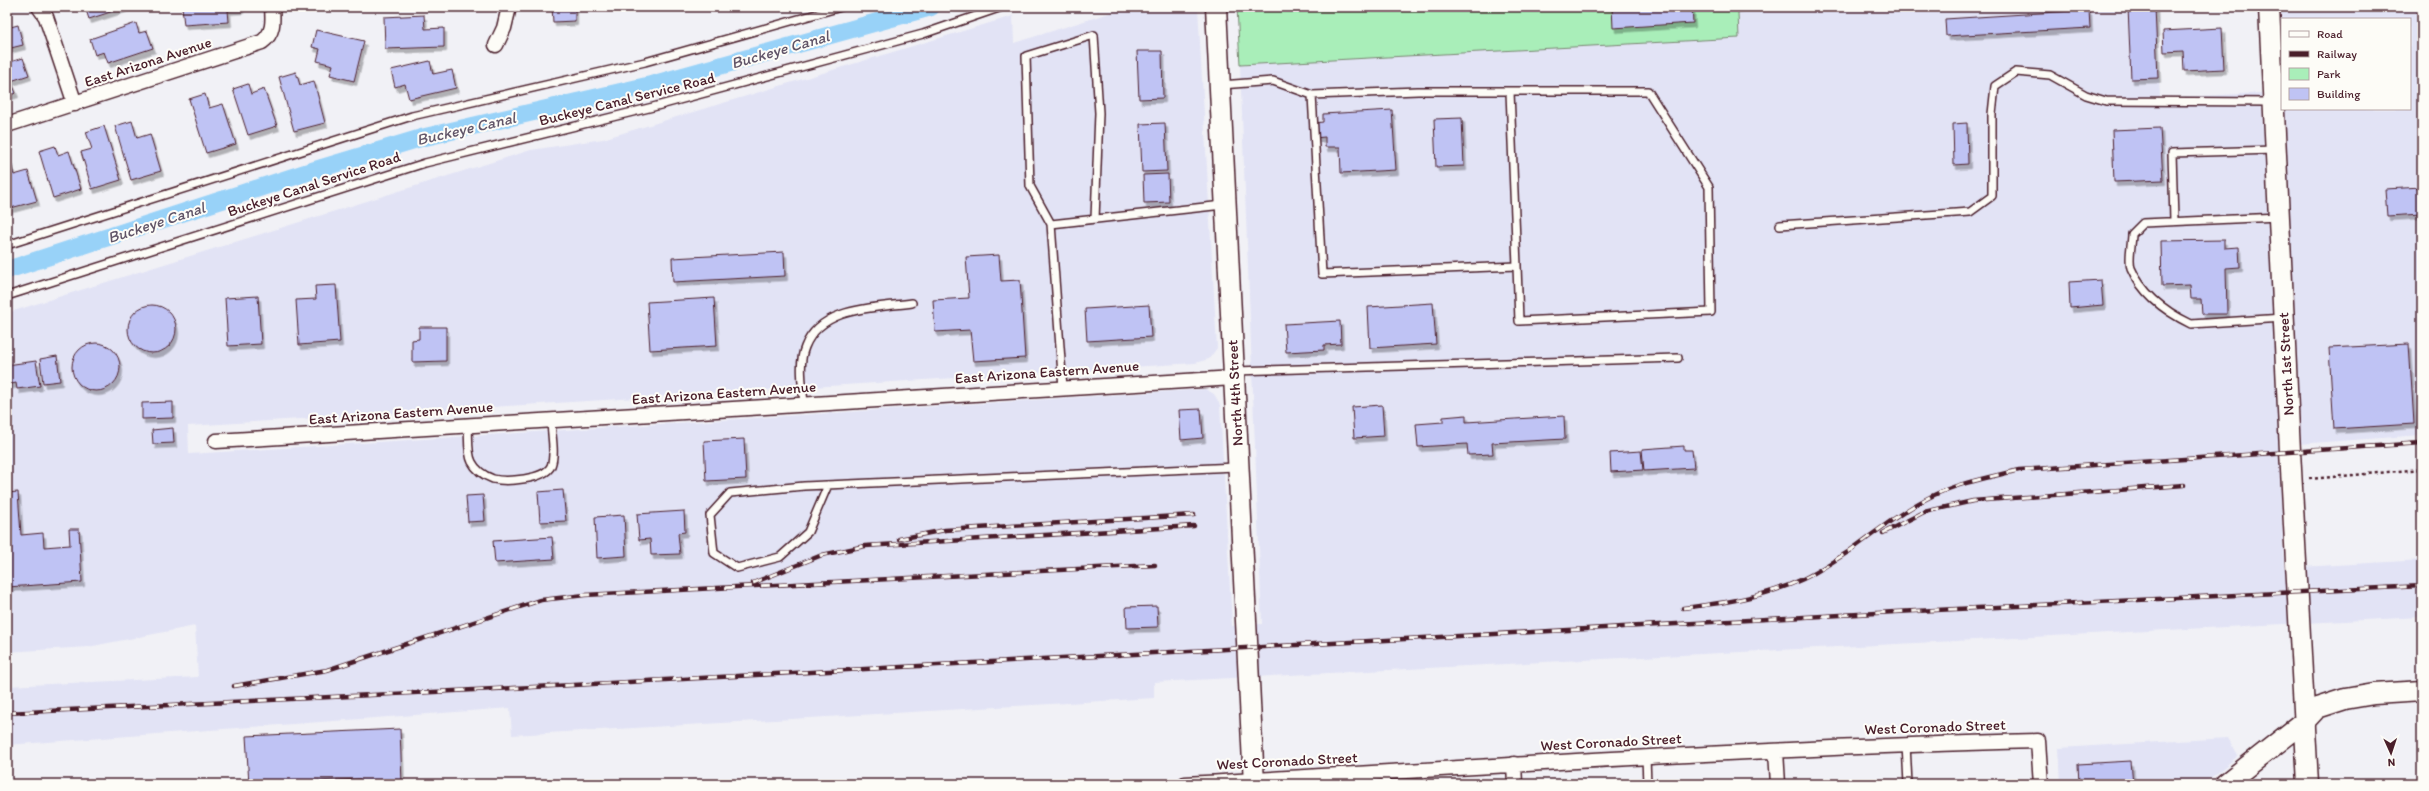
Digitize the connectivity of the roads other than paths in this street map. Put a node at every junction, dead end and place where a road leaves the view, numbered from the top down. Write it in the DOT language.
graph roads {
  1 [pos="40,7"];
  2 [pos="272,7"];
  3 [pos="510,7"];
  4 [pos="841,7"];
  5 [pos="1002,7"];
  6 [pos="1216,7"];
  7 [pos="2269,7"];
  8 [pos="496,45"];
  9 [pos="1220,85"];
  10 [pos="1510,92"];
  11 [pos="1312,95"];
  12 [pos="2274,102"];
  13 [pos="75,104"];
  14 [pos="7,125"];
  15 [pos="2276,150"];
  16 [pos="1226,204"];
  17 [pos="2279,217"];
  18 [pos="1094,219"];
  19 [pos="2174,220"];
  20 [pos="1051,224"];
  21 [pos="1780,225"];
  22 [pos="7,245"];
  23 [pos="1517,266"];
  24 [pos="7,296"];
  25 [pos="912,303"];
  26 [pos="2284,318"];
  27 [pos="1678,358"];
  28 [pos="1234,374"];
  29 [pos="1063,388"];
  30 [pos="804,405"];
  31 [pos="550,420"];
  32 [pos="468,426"];
  33 [pos="216,441"];
  34 [pos="1239,467"];
  35 [pos="828,485"];
  36 [pos="2422,691"];
  37 [pos="2305,721"];
  38 [pos="1906,744"];
  39 [pos="1776,751"];
  40 [pos="1646,757"];
  41 [pos="1514,764"];
  42 [pos="1385,778"];
  43 [pos="1254,782"];
  44 [pos="1185,784"];
  45 [pos="1515,784"];
  46 [pos="1648,784"];
  47 [pos="1778,784"];
  48 [pos="1908,784"];
  49 [pos="2041,784"];
  50 [pos="2225,784"];
  51 [pos="2308,784"];
  1 -- 13 [label="street"];
  2 -- 13 [label="street, East Arizona Avenue"];
  3 -- 8 [label="street"];
  4 -- 22 [label="lane"];
  5 -- 24 [label="lane, Buckeye Canal Service Road"];
  6 -- 9 [label="main road, North 4th Street"];
  7 -- 12 [label="main road, North 1st Street"];
  9 -- 11 [label="lane"];
  9 -- 16 [label="main road, North 4th Street"];
  10 -- 11 [label="lane"];
  10 -- 23 [label="lane"];
  10 -- 23 [label="lane"];
  11 -- 23 [label="lane"];
  12 -- 15 [label="main road, North 1st Street"];
  12 -- 21 [label="lane"];
  13 -- 14 [label="street, East Arizona Avenue"];
  15 -- 17 [label="main road, North 1st Street"];
  15 -- 19 [label="lane"];
  16 -- 18 [label="lane"];
  16 -- 28 [label="main road, North 4th Street"];
  17 -- 19 [label="lane"];
  17 -- 26 [label="main road, North 1st Street"];
  18 -- 20 [label="lane"];
  18 -- 20 [label="lane"];
  19 -- 26 [label="lane"];
  20 -- 29 [label="lane"];
  25 -- 30 [label="lane"];
  26 -- 37 [label="main road, North 1st Street"];
  27 -- 28 [label="lane"];
  28 -- 29 [label="street, East Arizona Eastern Avenue"];
  28 -- 34 [label="main road, North 4th Street"];
  29 -- 30 [label="street, East Arizona Eastern Avenue"];
  30 -- 31 [label="street, East Arizona Eastern Avenue"];
  31 -- 32 [label="street, East Arizona Eastern Avenue"];
  31 -- 32 [label="lane"];
  32 -- 33 [label="street, East Arizona Eastern Avenue"];
  34 -- 35 [label="lane"];
  34 -- 43 [label="main road, North 4th Street"];
  35 -- 35 [label="lane"];
  36 -- 37 [label="main road"];
  37 -- 50 [label="main road"];
  37 -- 51 [label="main road, North 1st Street"];
  38 -- 39 [label="street, West Coronado Street"];
  38 -- 48 [label="lane"];
  38 -- 49 [label="street, West Coronado Street"];
  39 -- 40 [label="street, West Coronado Street"];
  39 -- 47 [label="street"];
  40 -- 41 [label="street, West Coronado Street"];
  40 -- 46 [label="lane"];
  41 -- 42 [label="street, West Coronado Street"];
  41 -- 45 [label="street"];
  42 -- 43 [label="street, West Coronado Street"];
  43 -- 44 [label="street, West Coronado Street"];
}
